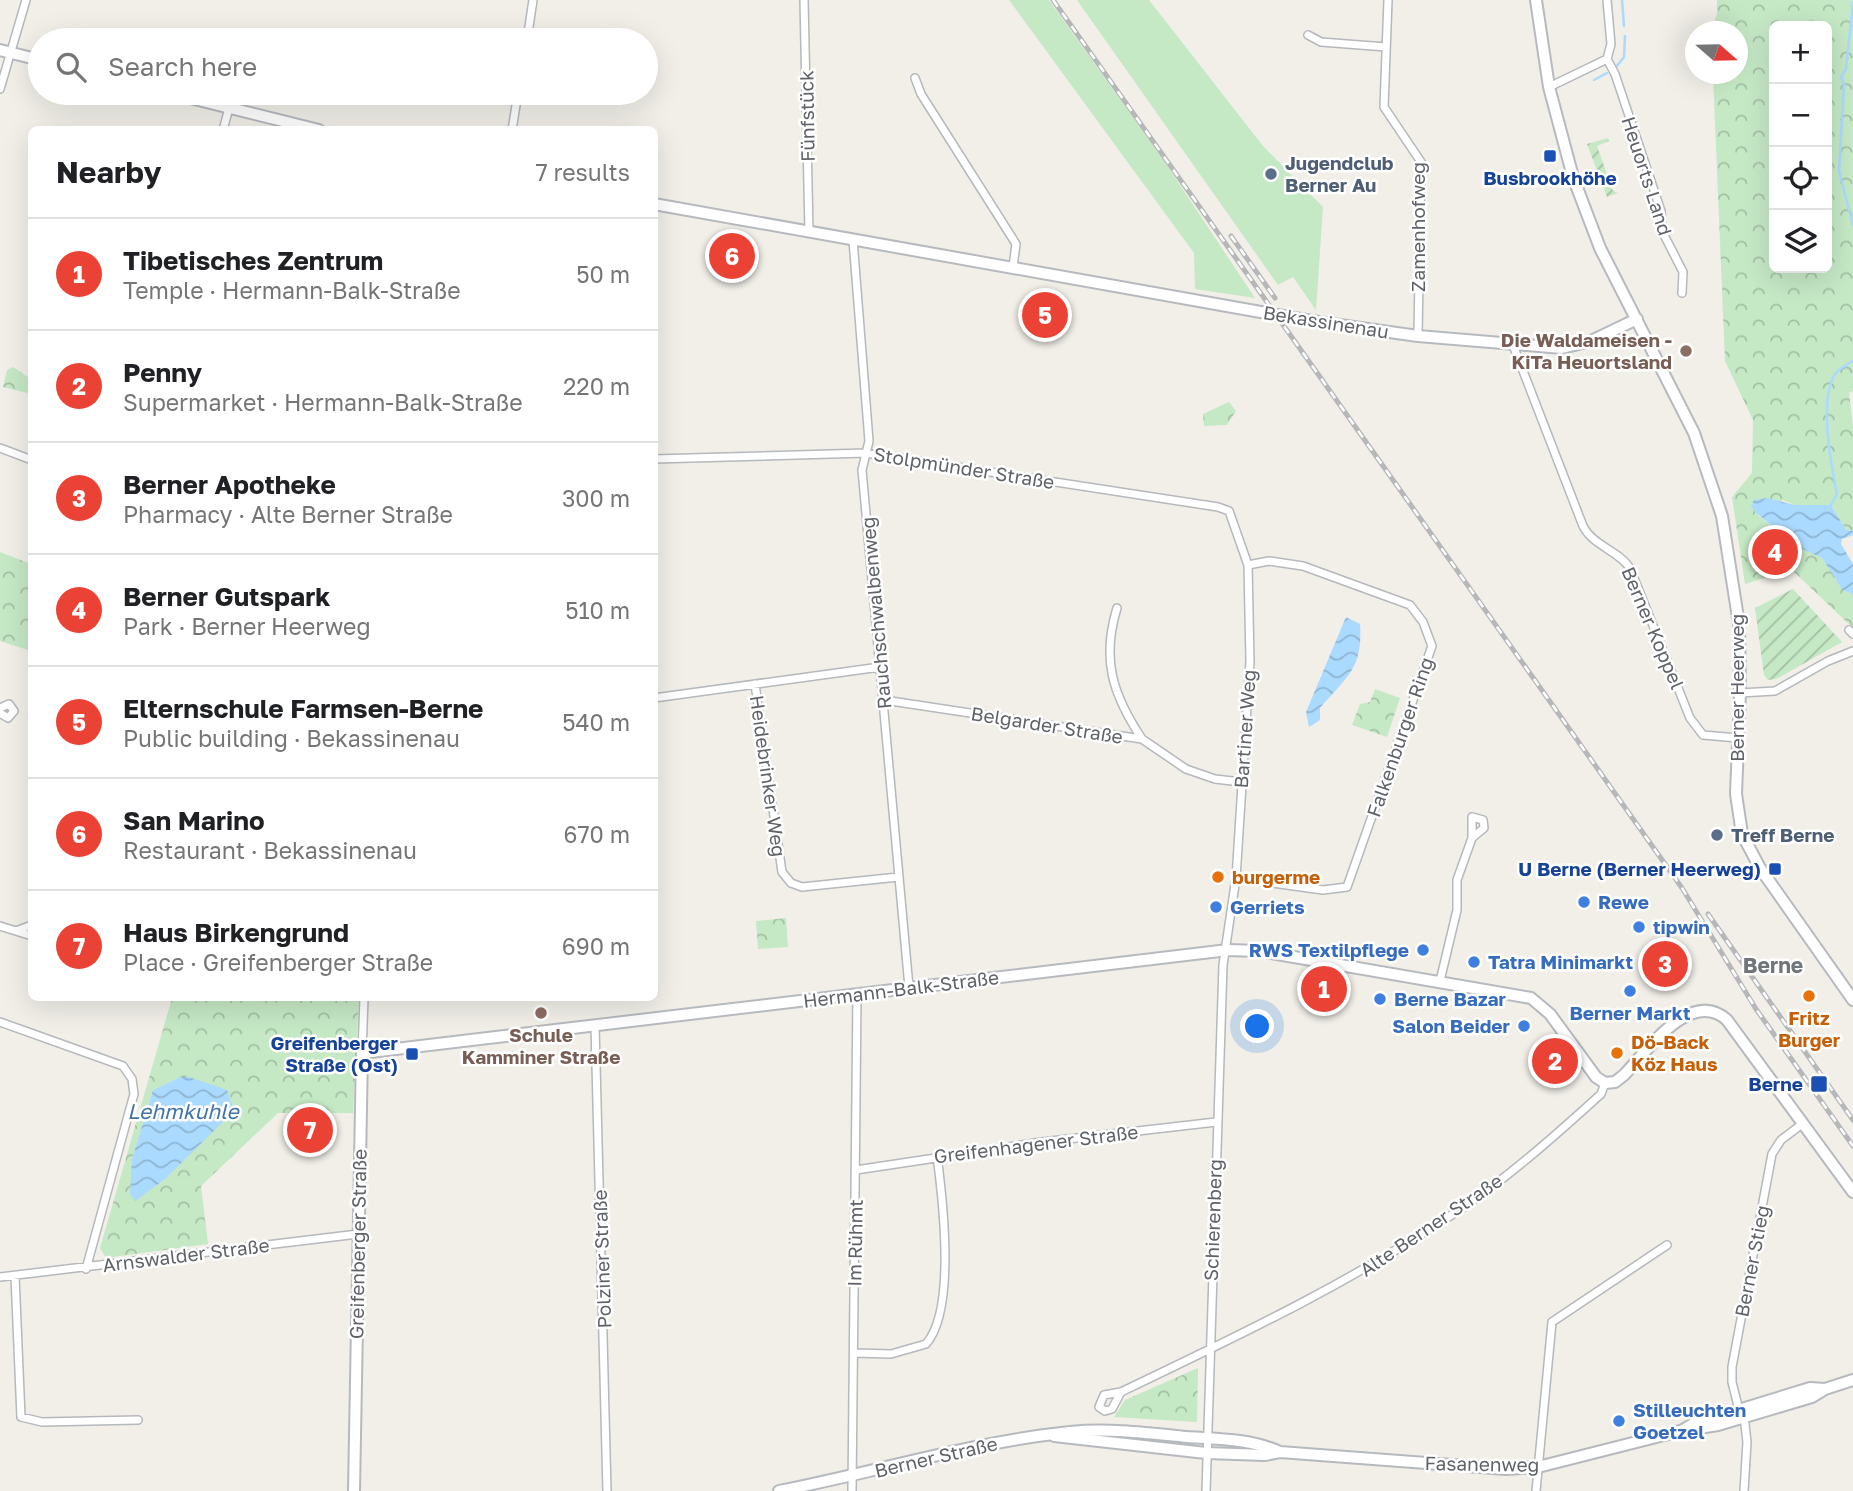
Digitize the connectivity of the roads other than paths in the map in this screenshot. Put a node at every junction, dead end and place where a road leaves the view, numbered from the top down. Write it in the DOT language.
graph roads {
  1 [pos="26,0"];
  2 [pos="533,0"];
  3 [pos="804,0"];
  4 [pos="1536,0"];
  5 [pos="1607,0"];
  6 [pos="1390,1"];
  7 [pos="529,28"];
  8 [pos="1308,35"];
  9 [pos="1386,47"];
  10 [pos="5,51"];
  11 [pos="28,57"];
  12 [pos="1607,59"];
  13 [pos="915,78"];
  14 [pos="1549,87"];
  15 [pos="0,89"];
  16 [pos="217,105"];
  17 [pos="516,105"];
  18 [pos="229,108"];
  19 [pos="224,126"];
  20 [pos="303,126"];
  21 [pos="513,126"];
  22 [pos="658,205"];
  23 [pos="809,232"];
  24 [pos="853,240"];
  25 [pos="1013,267"];
  26 [pos="1682,293"];
  27 [pos="1637,319"];
  28 [pos="1418,336"];
  29 [pos="1513,345"];
  30 [pos="0,448"];
  31 [pos="866,453"];
  32 [pos="28,458"];
  33 [pos="658,459"];
  34 [pos="1229,511"];
  35 [pos="1248,565"];
  36 [pos="1117,608"];
  37 [pos="1853,651"];
  38 [pos="880,667"];
  39 [pos="755,684"];
  40 [pos="1741,693"];
  41 [pos="658,697"];
  42 [pos="884,700"];
  43 [pos="1738,738"];
  44 [pos="1142,740"];
  45 [pos="1241,782"];
  46 [pos="1472,838"];
  47 [pos="898,877"];
  48 [pos="1236,878"];
  49 [pos="0,926"];
  50 [pos="28,926"];
  51 [pos="15,931"];
  52 [pos="28,935"];
  53 [pos="1228,950"];
  54 [pos="1440,981"];
  55 [pos="909,988"];
  56 [pos="857,995"];
  57 [pos="1853,1000"];
  58 [pos="364,1001"];
  59 [pos="0,1022"];
  60 [pos="595,1026"];
  61 [pos="362,1053"];
  62 [pos="1605,1083"];
  63 [pos="1216,1122"];
  64 [pos="1802,1124"];
  65 [pos="937,1156"];
  66 [pos="856,1170"];
  67 [pos="1853,1192"];
  68 [pos="358,1234"];
  69 [pos="1667,1245"];
  70 [pos="86,1269"];
  71 [pos="15,1276"];
  72 [pos="0,1278"];
  73 [pos="1208,1350"];
  74 [pos="854,1353"];
  75 [pos="1853,1380"];
  76 [pos="1825,1389"];
  77 [pos="1121,1392"];
  78 [pos="1741,1414"];
  79 [pos="138,1420"];
  80 [pos="1106,1431"];
  81 [pos="1054,1436"];
  82 [pos="1206,1438"];
  83 [pos="1105,1443"];
  84 [pos="1280,1452"];
  85 [pos="1206,1453"];
  86 [pos="1538,1467"];
  87 [pos="852,1477"];
  88 [pos="354,1491"];
  89 [pos="607,1491"];
  90 [pos="779,1491"];
  91 [pos="852,1491"];
  92 [pos="1206,1491"];
  93 [pos="1536,1491"];
  94 [pos="1744,1491"];
  1 -- 10 [label="street"];
  2 -- 7 [label="street"];
  3 -- 23 [label="street, Fünfstück"];
  4 -- 14 [label="street, Berner Heerweg"];
  5 -- 12 [label="street, Heuorts Land"];
  6 -- 9 [label="street, Zamenhofweg"];
  8 -- 9 [label="street"];
  9 -- 28 [label="street, Zamenhofweg"];
  10 -- 11 [label="street"];
  10 -- 15 [label="street"];
  12 -- 14 [label="street"];
  12 -- 26 [label="street, Heuorts Land"];
  13 -- 25 [label="street"];
  14 -- 27 [label="street, Berner Heerweg"];
  16 -- 18 [label="street"];
  17 -- 21 [label="street"];
  18 -- 19 [label="street"];
  18 -- 20 [label="street"];
  22 -- 23 [label="street, Bekassinenau"];
  23 -- 24 [label="street, Bekassinenau"];
  24 -- 25 [label="street, Bekassinenau"];
  24 -- 31 [label="street, Rauchschwalbenweg"];
  25 -- 28 [label="street, Bekassinenau, bridge"];
  27 -- 29 [label="street, Bekassinenau"];
  27 -- 40 [label="street, Berner Heerweg"];
  28 -- 29 [label="street, Bekassinenau"];
  29 -- 43 [label="street, Berner Koppel"];
  30 -- 32 [label="street"];
  31 -- 33 [label="street, Stolpmünder Straße"];
  31 -- 34 [label="street, Stolpmünder Straße"];
  31 -- 38 [label="street, Rauchschwalbenweg"];
  34 -- 35 [label="street, Bartiner Weg"];
  35 -- 45 [label="street, Bartiner Weg"];
  35 -- 48 [label="street, Falkenburger Ring"];
  36 -- 44 [label="street"];
  37 -- 40 [label="street"];
  38 -- 39 [label="street"];
  38 -- 42 [label="street, Rauchschwalbenweg"];
  39 -- 41 [label="street"];
  39 -- 47 [label="street, Heidebrinker Weg"];
  40 -- 43 [label="street, Berner Heerweg"];
  42 -- 44 [label="street, Belgarder Straße"];
  42 -- 47 [label="street, Rauchschwalbenweg"];
  43 -- 57 [label="street, Berner Heerweg"];
  44 -- 45 [label="street, Belgarder Straße"];
  45 -- 48 [label="street, Bartiner Weg"];
  46 -- 54 [label="street"];
  47 -- 55 [label="street, Rauchschwalbenweg"];
  48 -- 53 [label="street, Bartiner Weg"];
  49 -- 51 [label="street"];
  50 -- 51 [label="street"];
  51 -- 52 [label="street"];
  53 -- 54 [label="street, Hermann-Balk-Straße"];
  53 -- 55 [label="street, Hermann-Balk-Straße"];
  53 -- 63 [label="street, Schierenberg"];
  54 -- 62 [label="street, Hermann-Balk-Straße"];
  55 -- 56 [label="street, Hermann-Balk-Straße"];
  56 -- 60 [label="street, Hermann-Balk-Straße"];
  56 -- 66 [label="street, Im Rühmt"];
  58 -- 61 [label="street, Greifenberger Straße"];
  59 -- 70 [label="street"];
  60 -- 61 [label="street, Hermann-Balk-Straße"];
  60 -- 89 [label="street, Polziner Straße"];
  61 -- 68 [label="street, Greifenberger Straße"];
  62 -- 64 [label="street, Alte Berner Straße"];
  62 -- 73 [label="street, Alte Berner Straße"];
  63 -- 65 [label="street, Greifenhagener Straße"];
  63 -- 73 [label="street, Schierenberg"];
  64 -- 67 [label="street"];
  64 -- 78 [label="street, Berner Stieg"];
  65 -- 66 [label="street, Greifenhagener Straße"];
  65 -- 74 [label="street"];
  66 -- 74 [label="street, Im Rühmt"];
  68 -- 70 [label="street, Arnswalder Straße"];
  68 -- 88 [label="street, Greifenberger Straße"];
  69 -- 86 [label="street"];
  70 -- 71 [label="street, Arnswalder Straße"];
  71 -- 72 [label="street, Arnswalder Straße"];
  71 -- 79 [label="street"];
  73 -- 77 [label="street, Alte Berner Straße"];
  73 -- 82 [label="street, Schierenberg"];
  74 -- 87 [label="street, Im Rühmt"];
  75 -- 76 [label="street"];
  76 -- 78 [label="street"];
  76 -- 78 [label="street"];
  78 -- 86 [label="street, Fasanenweg"];
  78 -- 94 [label="street, Berner Stieg"];
  80 -- 81 [label="street, Berner Straße"];
  80 -- 82 [label="street, Fasanenweg"];
  81 -- 83 [label="street, Berner Straße"];
  81 -- 87 [label="street, Berner Straße"];
  82 -- 84 [label="street, Fasanenweg"];
  82 -- 85 [label="street, Schierenberg"];
  83 -- 85 [label="street, Fasanenweg"];
  84 -- 85 [label="street, Fasanenweg"];
  84 -- 86 [label="street, Fasanenweg"];
  85 -- 92 [label="street, Schierenberg"];
  86 -- 93 [label="street"];
  87 -- 90 [label="street, Berner Straße"];
  87 -- 91 [label="street, Im Rühmt"];
}
